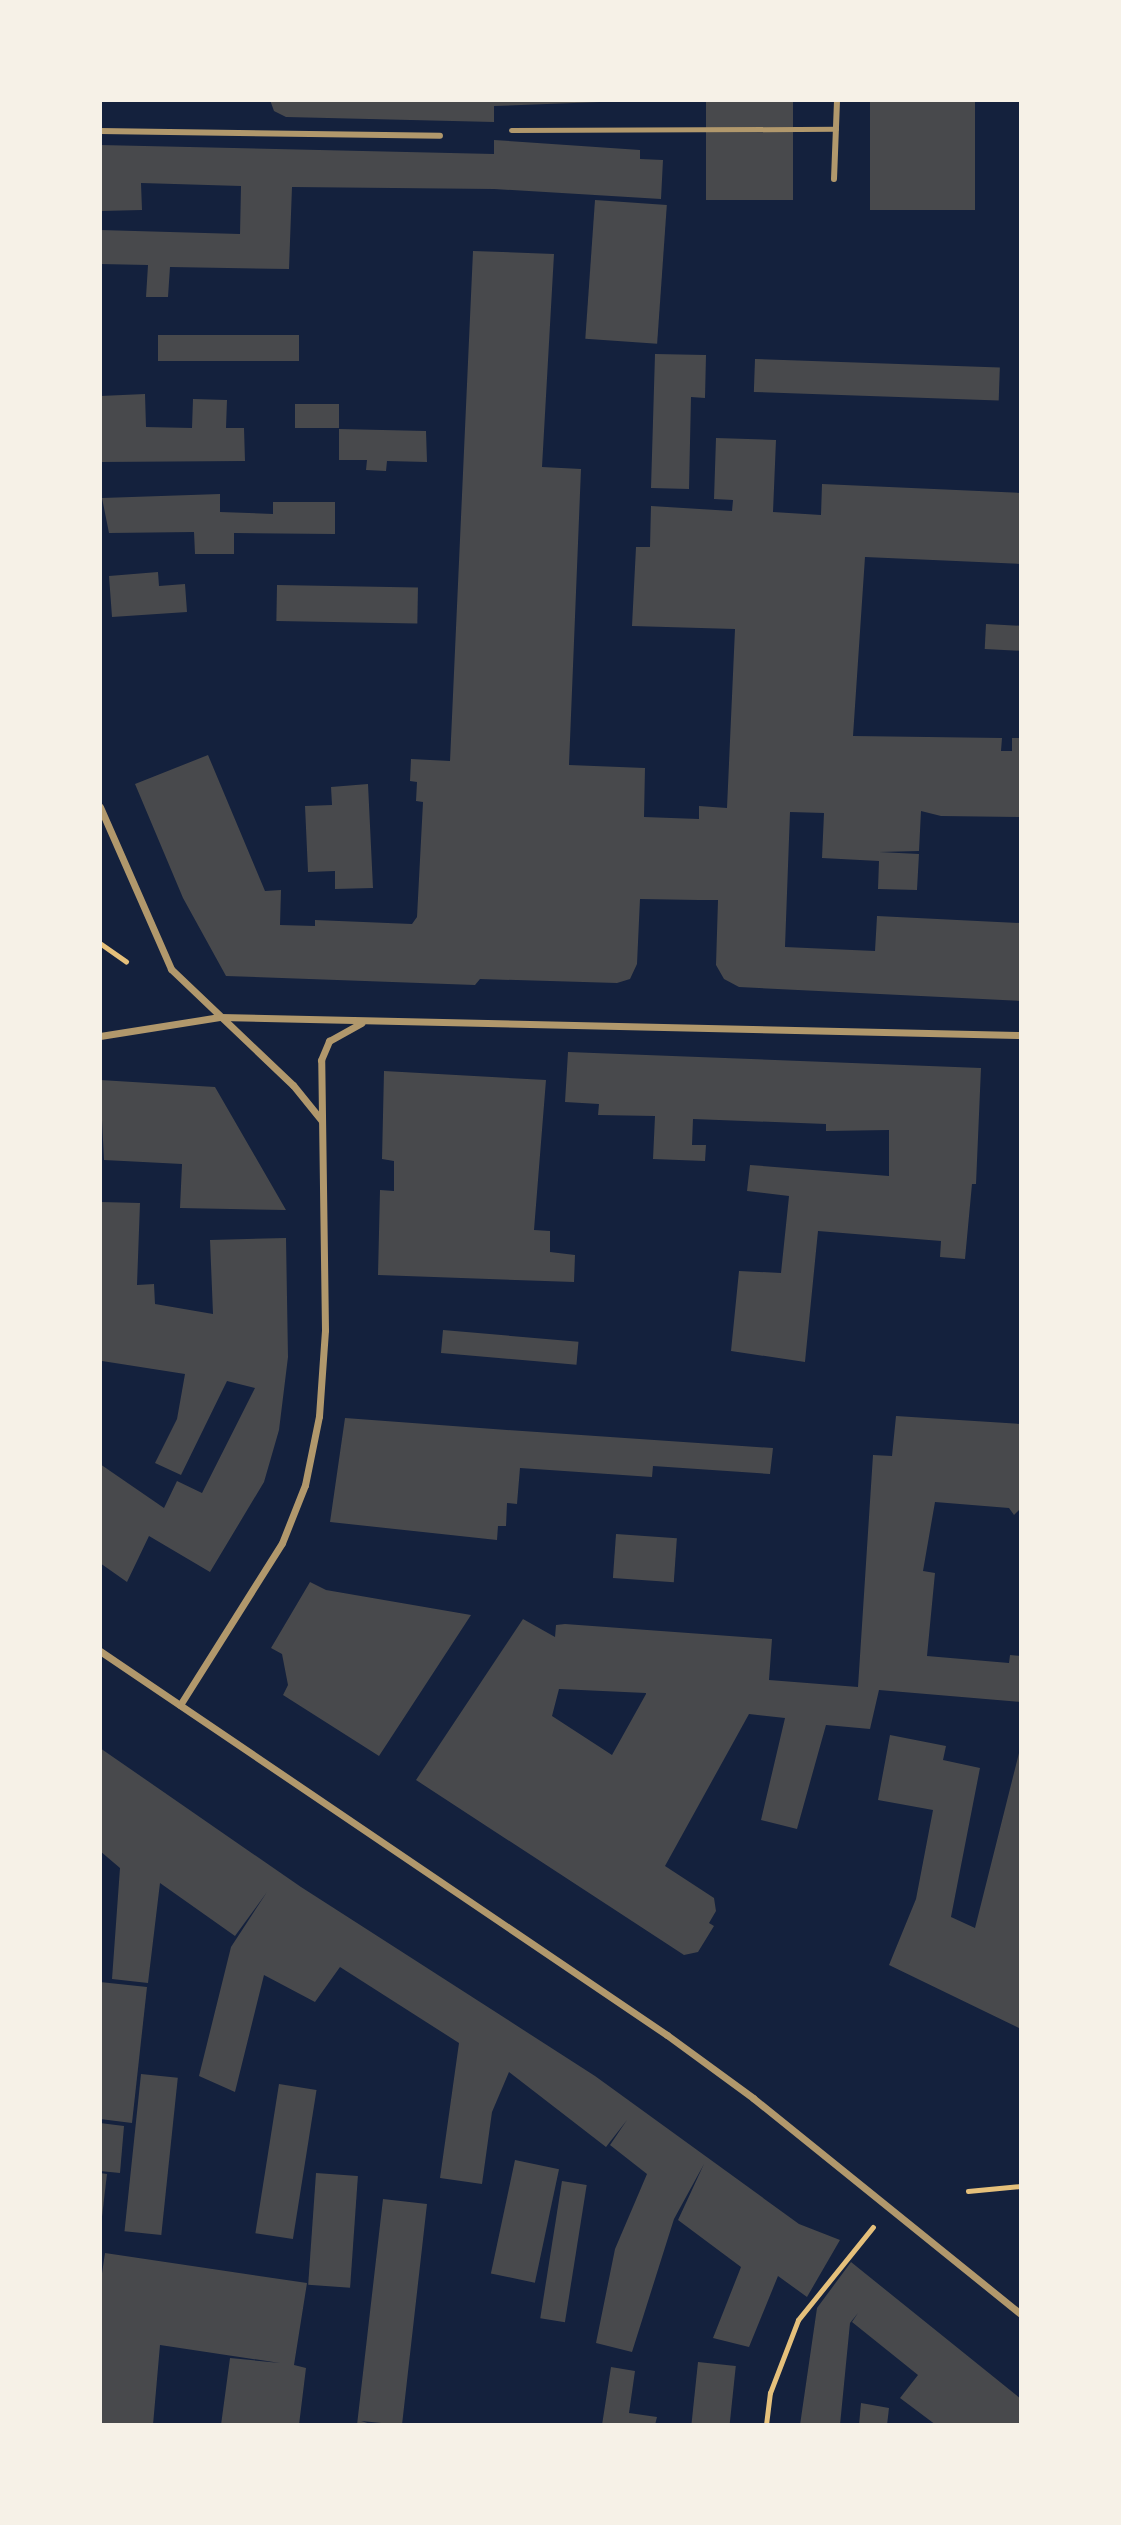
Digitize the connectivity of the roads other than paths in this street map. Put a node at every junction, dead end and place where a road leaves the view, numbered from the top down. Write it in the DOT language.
graph roads {
  1 [pos="837,100"];
  2 [pos="836,129"];
  3 [pos="511,130"];
  4 [pos="100,131"];
  5 [pos="440,136"];
  6 [pos="834,179"];
  7 [pos="100,807"];
  8 [pos="220,1017"];
  9 [pos="362,1022"];
  10 [pos="1021,1035"];
  11 [pos="100,1036"];
  12 [pos="323,1121"];
  13 [pos="100,1651"];
  14 [pos="180,1705"];
  15 [pos="1021,2314"];
  1 -- 2 [label="street"];
  2 -- 3 [label="lane"];
  2 -- 6 [label="street"];
  4 -- 5 [label="street"];
  7 -- 8 [label="street"];
  8 -- 9 [label="street"];
  8 -- 11 [label="street"];
  8 -- 12 [label="street"];
  9 -- 10 [label="street"];
  9 -- 12 [label="street"];
  12 -- 14 [label="street"];
  13 -- 14 [label="street"];
  14 -- 15 [label="street"];
}
